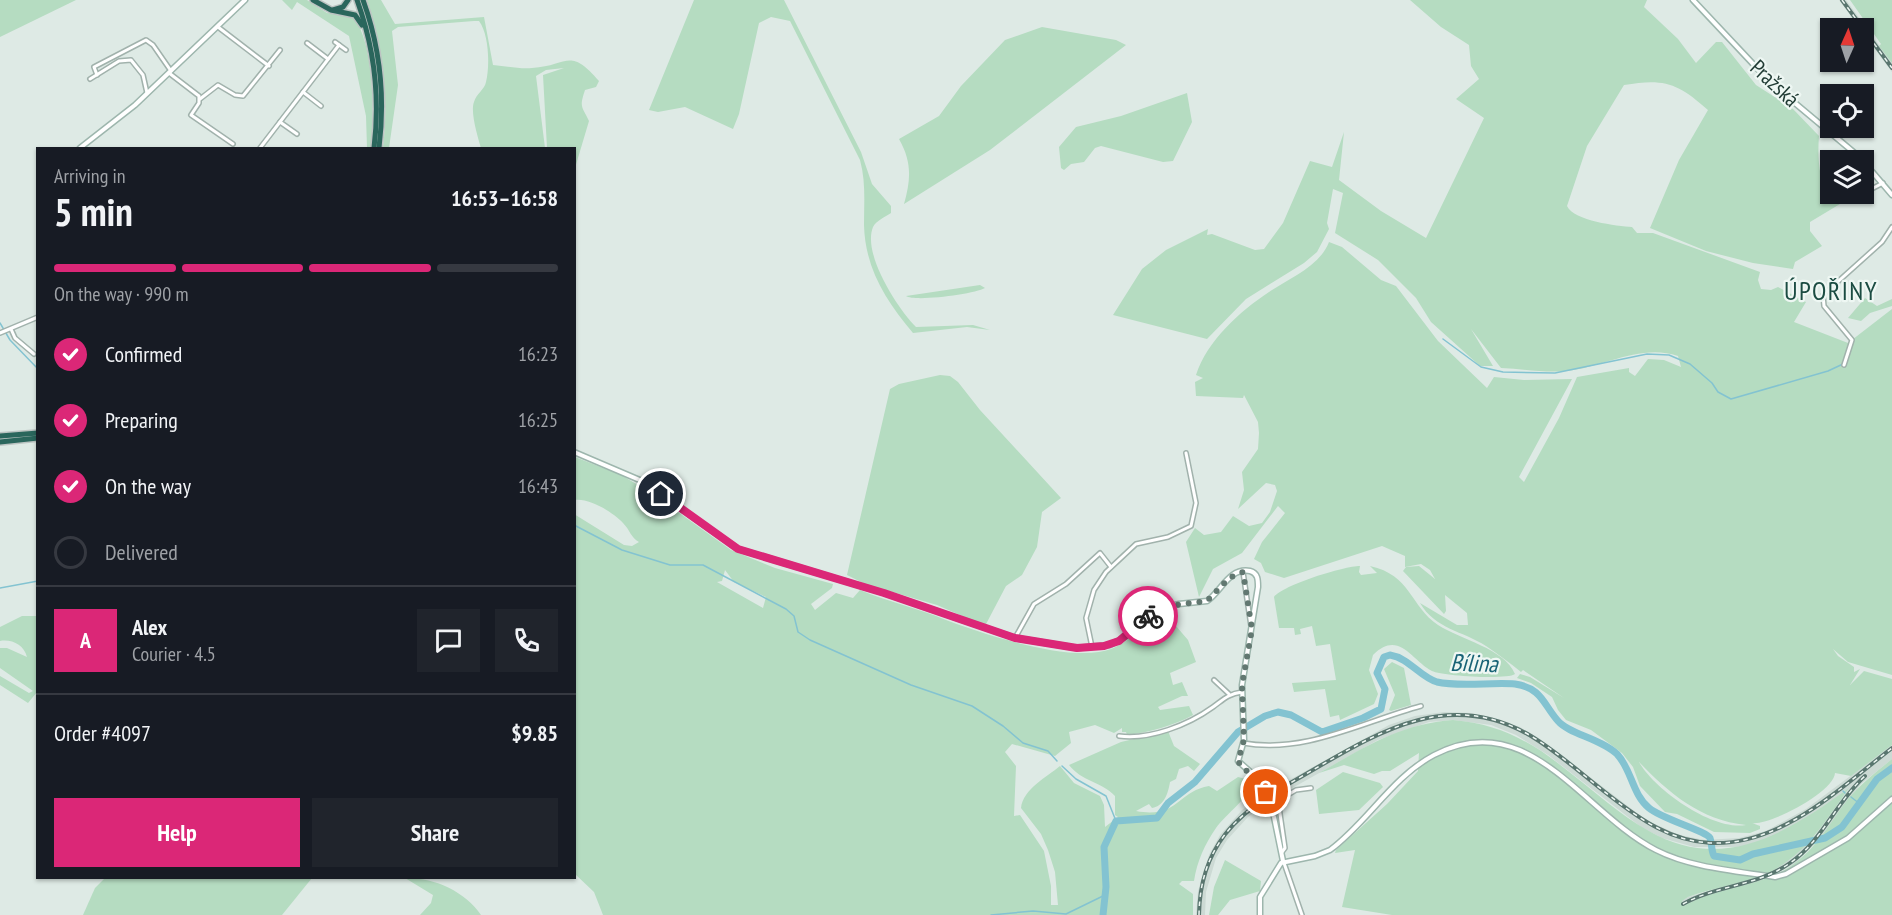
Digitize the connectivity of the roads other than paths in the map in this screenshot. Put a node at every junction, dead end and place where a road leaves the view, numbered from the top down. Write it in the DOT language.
graph roads {
  1 [pos="245,0"];
  2 [pos="313,0"];
  3 [pos="348,0"];
  4 [pos="357,0"];
  5 [pos="363,0"];
  6 [pos="1693,0"];
  7 [pos="331,10"];
  8 [pos="217,26"];
  9 [pos="307,43"];
  10 [pos="280,50"];
  11 [pos="346,50"];
  12 [pos="328,59"];
  13 [pos="269,66"];
  14 [pos="170,72"];
  15 [pos="97,75"];
  16 [pos="90,79"];
  17 [pos="303,92"];
  18 [pos="147,93"];
  19 [pos="200,99"];
  20 [pos="376,100"];
  21 [pos="321,106"];
  22 [pos="280,122"];
  23 [pos="297,134"];
  24 [pos="233,144"];
  25 [pos="81,147"];
  26 [pos="261,147"];
  27 [pos="374,147"];
  28 [pos="379,147"];
  29 [pos="1850,150"];
  30 [pos="1874,173"];
  31 [pos="1883,183"];
  32 [pos="1874,188"];
  33 [pos="1892,195"];
  34 [pos="1892,227"];
  35 [pos="36,318"];
  36 [pos="10,329"];
  37 [pos="0,333"];
  38 [pos="34,354"];
  39 [pos="1844,365"];
  40 [pos="36,433"];
  41 [pos="0,436"];
  42 [pos="36,438"];
  43 [pos="0,442"];
  44 [pos="576,453"];
  45 [pos="1186,453"];
  46 [pos="1111,567"];
  47 [pos="1243,572"];
  48 [pos="1252,629"];
  49 [pos="1015,638"];
  50 [pos="1092,647"];
  51 [pos="1214,680"];
  52 [pos="1242,692"];
  53 [pos="1229,694"];
  54 [pos="1421,706"];
  55 [pos="1119,736"];
  56 [pos="1243,743"];
  57 [pos="1311,788"];
  58 [pos="1892,799"];
  59 [pos="1271,805"];
  60 [pos="1279,807"];
  61 [pos="1282,853"];
  62 [pos="1283,861"];
  63 [pos="1260,915"];
  64 [pos="1302,915"];
  1 -- 8 [label="street"];
  2 -- 7 [label="highway"];
  3 -- 7 [label="highway"];
  4 -- 20 [label="highway"];
  5 -- 28 [label="highway"];
  6 -- 29 [label="street, Pražská"];
  7 -- 20 [label="highway"];
  8 -- 13 [label="street"];
  8 -- 14 [label="street"];
  9 -- 12 [label="street"];
  10 -- 13 [label="street"];
  11 -- 12 [label="street"];
  12 -- 17 [label="street"];
  13 -- 19 [label="street"];
  14 -- 15 [label="street"];
  14 -- 18 [label="street"];
  14 -- 19 [label="street"];
  15 -- 16 [label="street"];
  15 -- 18 [label="street"];
  17 -- 21 [label="street"];
  17 -- 22 [label="street"];
  18 -- 25 [label="street"];
  19 -- 24 [label="street"];
  20 -- 27 [label="highway"];
  22 -- 23 [label="street"];
  22 -- 26 [label="street"];
  30 -- 31 [label="street, Pražská"];
  31 -- 32 [label="street"];
  31 -- 33 [label="street, Pražská"];
  34 -- 39 [label="street"];
  35 -- 36 [label="street"];
  36 -- 37 [label="street"];
  36 -- 38 [label="street"];
  40 -- 41 [label="highway"];
  42 -- 43 [label="highway"];
  44 -- 49 [label="street"];
  45 -- 46 [label="street"];
  46 -- 49 [label="street"];
  46 -- 50 [label="street"];
  47 -- 48 [label="street"];
  47 -- 48 [label="street"];
  47 -- 50 [label="street"];
  48 -- 52 [label="street"];
  49 -- 50 [label="street"];
  51 -- 53 [label="street"];
  52 -- 53 [label="street"];
  52 -- 56 [label="street"];
  53 -- 55 [label="street"];
  54 -- 56 [label="street"];
  56 -- 59 [label="street"];
  57 -- 59 [label="street"];
  58 -- 62 [label="street"];
  59 -- 61 [label="street"];
  60 -- 61 [label="street"];
  61 -- 62 [label="street"];
  62 -- 63 [label="street"];
  62 -- 64 [label="street"];
}
